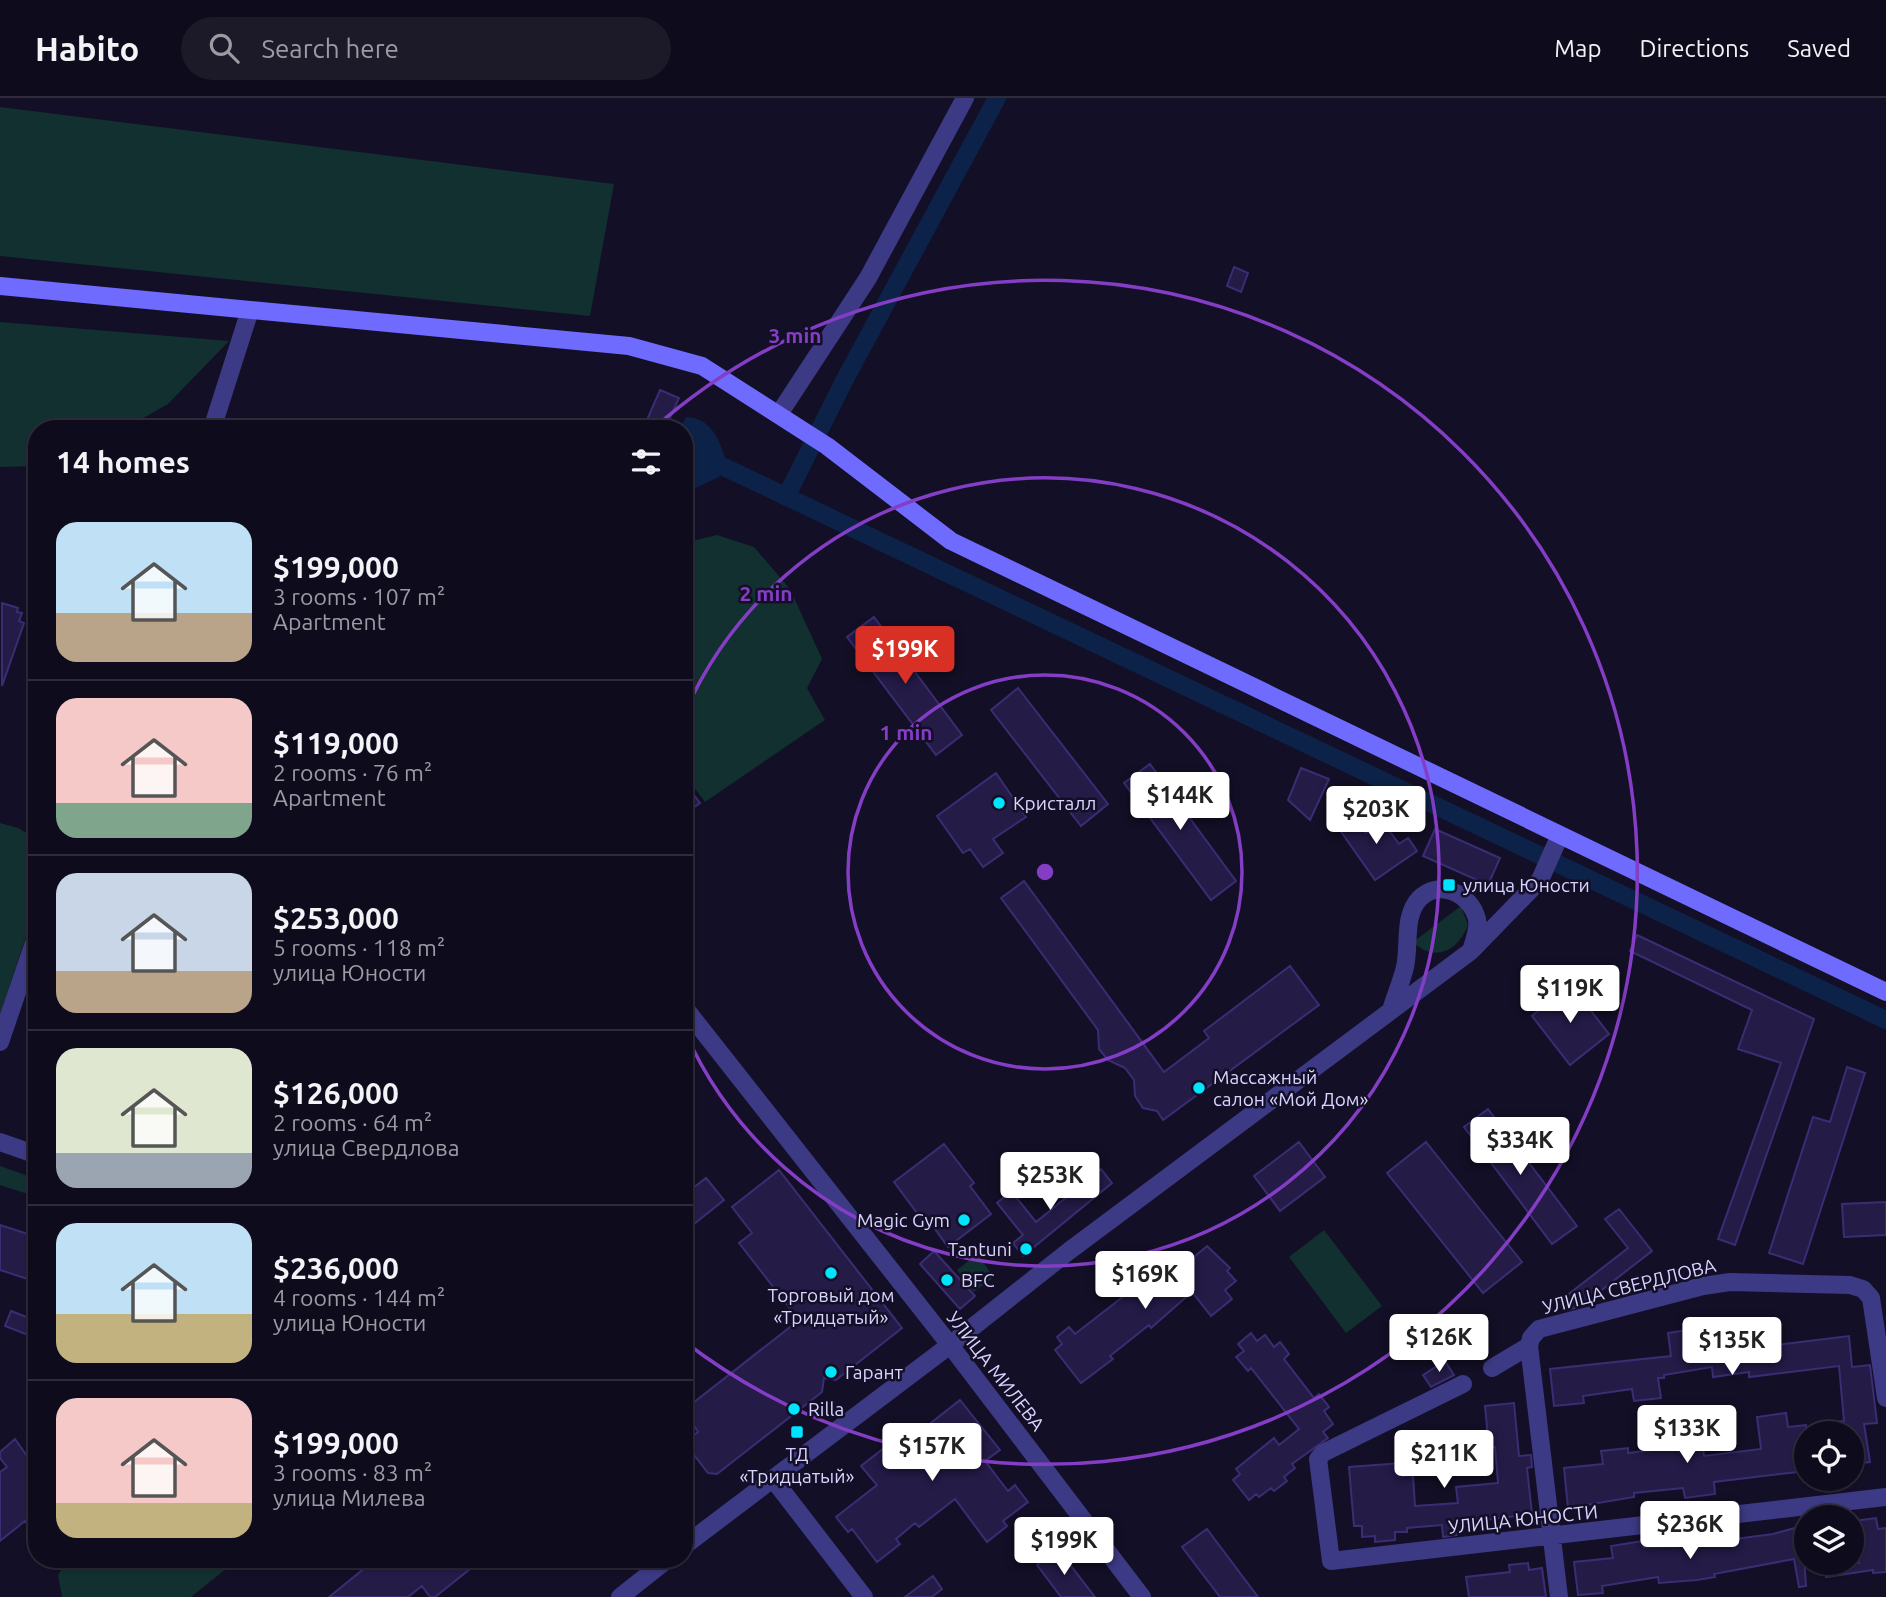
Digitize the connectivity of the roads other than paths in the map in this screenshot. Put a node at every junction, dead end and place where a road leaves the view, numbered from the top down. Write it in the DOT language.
graph roads {
  1 [pos="965,98"];
  2 [pos="0,286"];
  3 [pos="250,310"];
  4 [pos="779,414"];
  5 [pos="215,420"];
  6 [pos="1558,838"];
  7 [pos="1471,951"];
  8 [pos="28,960"];
  9 [pos="1886,992"];
  10 [pos="1392,1007"];
  11 [pos="693,1018"];
  12 [pos="0,1042"];
  13 [pos="0,1142"];
  14 [pos="28,1152"];
  15 [pos="950,1345"];
  16 [pos="1529,1346"];
  17 [pos="1492,1368"];
  18 [pos="1463,1384"];
  19 [pos="1886,1398"];
  20 [pos="773,1479"];
  21 [pos="1886,1497"];
  22 [pos="1552,1537"];
  23 [pos="693,1539"];
  24 [pos="657,1568"];
  25 [pos="620,1597"];
  26 [pos="864,1597"];
  27 [pos="1142,1597"];
  28 [pos="1559,1597"];
  1 -- 4 [label="street"];
  2 -- 3 [label="street"];
  3 -- 4 [label="street"];
  3 -- 5 [label="street"];
  4 -- 6 [label="street"];
  6 -- 7 [label="street"];
  6 -- 9 [label="street"];
  7 -- 10 [label="street"];
  7 -- 10 [label="street"];
  8 -- 12 [label="street"];
  10 -- 15 [label="street"];
  11 -- 15 [label="street, УЛИЦА МИЛЕВА"];
  13 -- 14 [label="street"];
  15 -- 20 [label="street"];
  15 -- 27 [label="street, УЛИЦА МИЛЕВА"];
  16 -- 17 [label="street, УЛИЦА СВЕРДЛОВА"];
  16 -- 19 [label="street, УЛИЦА СВЕРДЛОВА"];
  16 -- 22 [label="street"];
  18 -- 22 [label="street, УЛИЦА ЮНОСТИ"];
  20 -- 23 [label="street"];
  20 -- 26 [label="street"];
  21 -- 22 [label="street, УЛИЦА ЮНОСТИ"];
  22 -- 28 [label="street"];
  24 -- 25 [label="street"];
}
